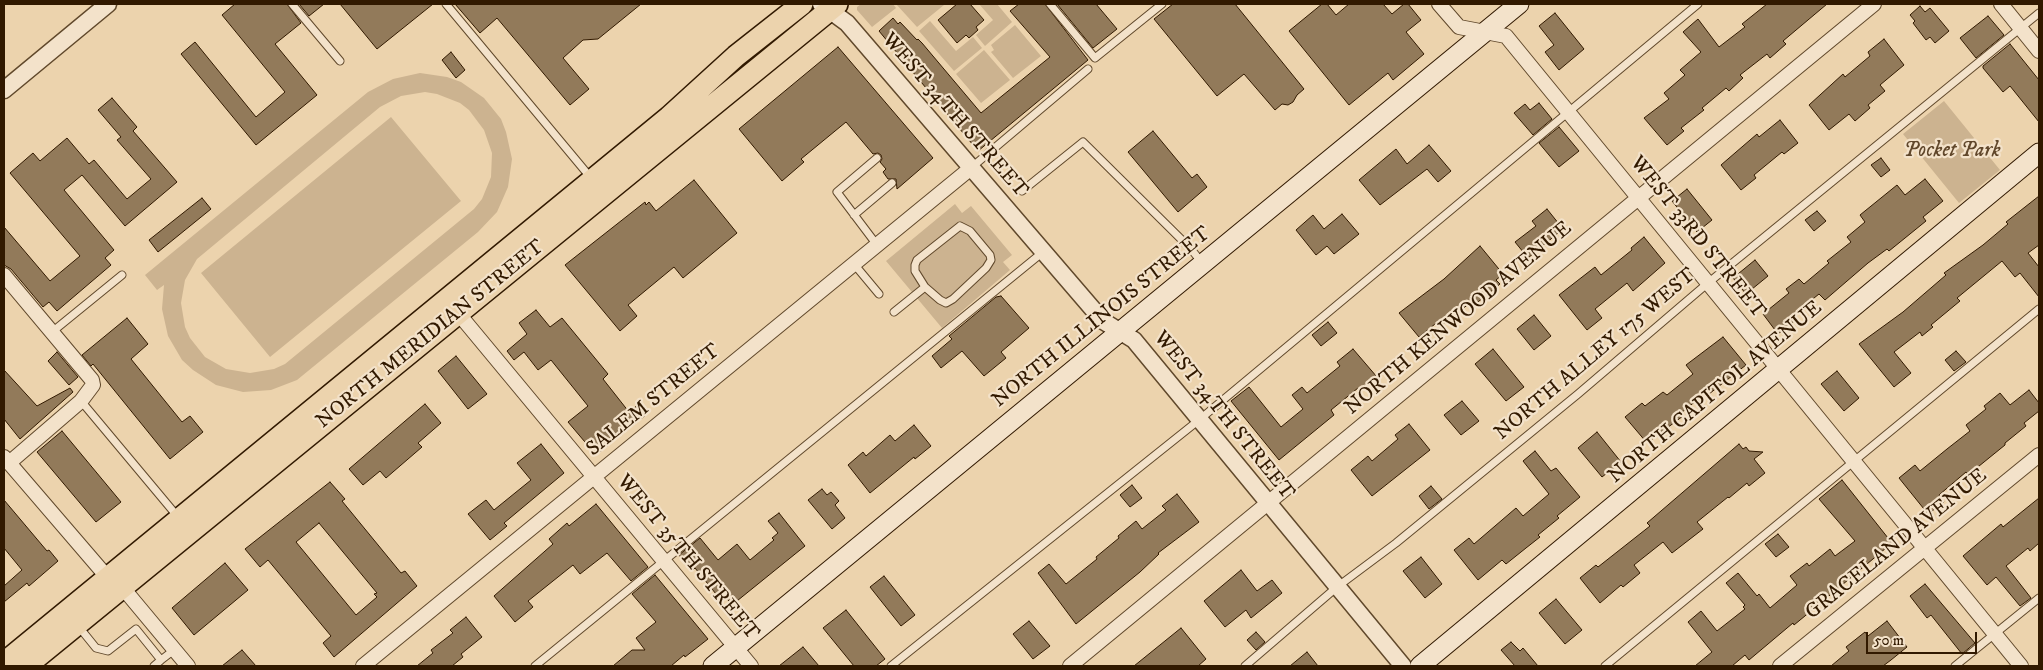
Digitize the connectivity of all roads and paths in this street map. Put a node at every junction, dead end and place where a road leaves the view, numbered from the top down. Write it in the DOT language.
graph roads {
  1 [pos="292,4"];
  2 [pos="446,4"];
  3 [pos="802,4"];
  4 [pos="1050,4"];
  5 [pos="1162,4"];
  6 [pos="1439,4"];
  7 [pos="1520,4"];
  8 [pos="1698,4"];
  9 [pos="1874,4"];
  10 [pos="2001,4"];
  11 [pos="100,6"];
  12 [pos="829,6"];
  13 [pos="2039,13"];
  14 [pos="2021,28"];
  15 [pos="1484,33"];
  16 [pos="2039,51"];
  17 [pos="340,61"];
  18 [pos="1088,69"];
  19 [pos="8,84"];
  20 [pos="1568,111"];
  21 [pos="2039,153"];
  22 [pos="876,158"];
  23 [pos="971,168"];
  24 [pos="593,180"];
  25 [pos="892,183"];
  26 [pos="1022,191"];
  27 [pos="1638,197"];
  28 [pos="854,215"];
  29 [pos="877,245"];
  30 [pos="1043,252"];
  31 [pos="854,264"];
  32 [pos="1203,264"];
  33 [pos="122,274"];
  34 [pos="4,276"];
  35 [pos="1708,284"];
  36 [pos="926,287"];
  37 [pos="879,294"];
  38 [pos="2039,309"];
  39 [pos="894,312"];
  40 [pos="458,313"];
  41 [pos="52,332"];
  42 [pos="1120,332"];
  43 [pos="1779,370"];
  44 [pos="81,401"];
  45 [pos="1199,420"];
  46 [pos="2039,455"];
  47 [pos="6,460"];
  48 [pos="1855,462"];
  49 [pos="594,477"];
  50 [pos="1267,503"];
  51 [pos="180,519"];
  52 [pos="1925,548"];
  53 [pos="663,561"];
  54 [pos="115,583"];
  55 [pos="1337,587"];
  56 [pos="2039,598"];
  57 [pos="77,625"];
  58 [pos="1995,634"];
  59 [pos="736,648"];
  60 [pos="174,650"];
  61 [pos="161,660"];
  62 [pos="4,663"];
  63 [pos="26,666"];
  64 [pos="154,666"];
  65 [pos="188,666"];
  66 [pos="364,666"];
  67 [pos="535,666"];
  68 [pos="713,666"];
  69 [pos="751,666"];
  70 [pos="892,666"];
  71 [pos="1070,666"];
  72 [pos="1245,666"];
  73 [pos="1403,666"];
  74 [pos="1420,666"];
  75 [pos="1605,666"];
  76 [pos="1780,666"];
  77 [pos="1955,666"];
  78 [pos="2022,666"];
  1 -- 17 [label="lane"];
  2 -- 24 [label="lane"];
  3 -- 24 [label="main road, NORTH MERIDIAN STREET"];
  4 -- 5 [label="lane"];
  6 -- 15 [label="street, WEST 33RD STREET"];
  7 -- 15 [label="main road, NORTH ILLINOIS STREET"];
  8 -- 20 [label="lane"];
  9 -- 27 [label="street, NORTH KENWOOD AVENUE"];
  10 -- 14 [label="street"];
  11 -- 19 [label="street"];
  12 -- 23 [label="street, WEST 34TH STREET"];
  12 -- 40 [label="main road, NORTH MERIDIAN STREET"];
  13 -- 14 [label="lane, NORTH ALLEY 175 WEST"];
  14 -- 16 [label="street"];
  14 -- 35 [label="lane, NORTH ALLEY 175 WEST"];
  15 -- 20 [label="street, WEST 33RD STREET"];
  15 -- 32 [label="main road, NORTH ILLINOIS STREET"];
  18 -- 23 [label="lane"];
  20 -- 27 [label="street, WEST 33RD STREET"];
  20 -- 45 [label="lane"];
  21 -- 43 [label="main road, NORTH CAPITOL AVENUE"];
  22 -- 28 [label="lane"];
  23 -- 29 [label="street, SALEM STREET"];
  23 -- 30 [label="street, WEST 34TH STREET"];
  24 -- 51 [label="main road, NORTH MERIDIAN STREET"];
  25 -- 28 [label="lane"];
  26 -- 32 [label="lane"];
  27 -- 35 [label="street, WEST 33RD STREET"];
  27 -- 50 [label="street, NORTH KENWOOD AVENUE"];
  28 -- 29 [label="lane"];
  29 -- 31 [label="street, SALEM STREET"];
  30 -- 42 [label="street, WEST 34TH STREET"];
  30 -- 53 [label="lane"];
  31 -- 37 [label="lane"];
  31 -- 49 [label="street, SALEM STREET"];
  32 -- 42 [label="main road, NORTH ILLINOIS STREET"];
  33 -- 41 [label="lane"];
  34 -- 41 [label="street"];
  35 -- 43 [label="street, WEST 33RD STREET"];
  35 -- 55 [label="lane, NORTH ALLEY 175 WEST"];
  36 -- 36 [label="lane"];
  36 -- 39 [label="lane"];
  38 -- 48 [label="lane"];
  40 -- 49 [label="street, WEST 35TH STREET"];
  40 -- 54 [label="main road, NORTH MERIDIAN STREET"];
  41 -- 44 [label="street"];
  42 -- 45 [label="street, WEST 34TH STREET"];
  42 -- 59 [label="main road, NORTH ILLINOIS STREET"];
  43 -- 48 [label="street, WEST 33RD STREET"];
  43 -- 74 [label="main road, NORTH CAPITOL AVENUE"];
  44 -- 47 [label="street"];
  44 -- 51 [label="lane"];
  45 -- 50 [label="street, WEST 34TH STREET"];
  45 -- 70 [label="lane"];
  46 -- 52 [label="street, GRACELAND AVENUE"];
  47 -- 54 [label="street"];
  48 -- 52 [label="street, WEST 33RD STREET"];
  48 -- 75 [label="lane"];
  49 -- 53 [label="street, WEST 35TH STREET"];
  49 -- 66 [label="street, SALEM STREET"];
  50 -- 55 [label="street, WEST 34TH STREET"];
  50 -- 71 [label="street, NORTH KENWOOD AVENUE"];
  51 -- 54 [label="main road, NORTH MERIDIAN STREET"];
  52 -- 58 [label="street, WEST 33RD STREET"];
  52 -- 76 [label="street, GRACELAND AVENUE"];
  53 -- 59 [label="street, WEST 35TH STREET"];
  53 -- 67 [label="lane"];
  54 -- 57 [label="main road, NORTH MERIDIAN STREET"];
  54 -- 60 [label="street"];
  54 -- 62 [label="main road, NORTH MERIDIAN STREET"];
  55 -- 72 [label="lane, NORTH ALLEY 175 WEST"];
  55 -- 73 [label="street, WEST 34TH STREET"];
  56 -- 58 [label="lane"];
  57 -- 61 [label="lane"];
  57 -- 63 [label="main road, NORTH MERIDIAN STREET"];
  58 -- 77 [label="lane"];
  58 -- 78 [label="street, WEST 33RD STREET"];
  59 -- 68 [label="main road, NORTH ILLINOIS STREET"];
  59 -- 69 [label="street, WEST 35TH STREET"];
  60 -- 61 [label="lane"];
  60 -- 65 [label="street"];
  61 -- 64 [label="lane"];
}
